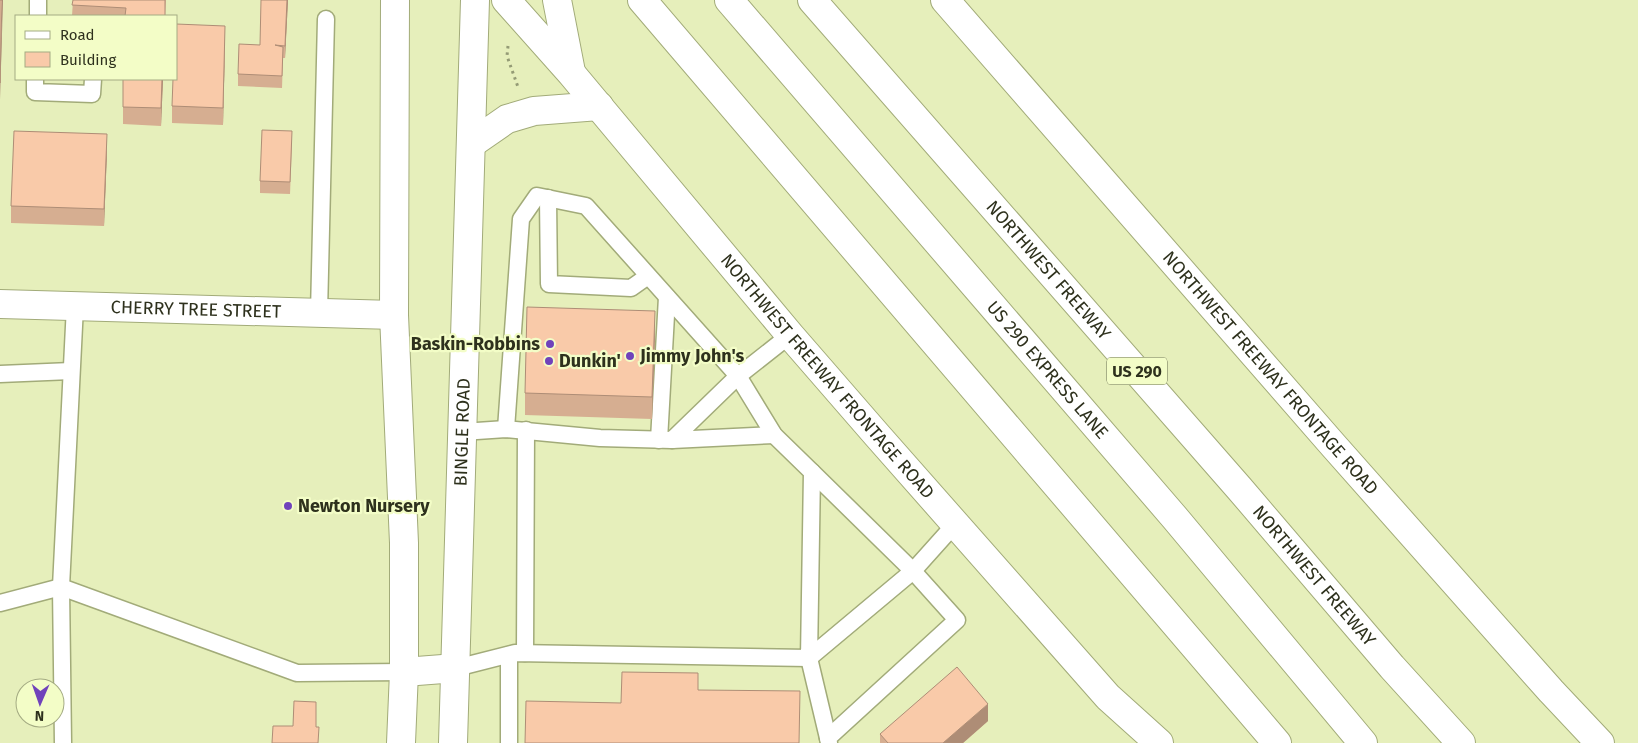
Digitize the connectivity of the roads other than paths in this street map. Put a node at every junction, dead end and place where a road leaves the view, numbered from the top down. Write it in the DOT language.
graph roads {
  1 [pos="38,0"];
  2 [pos="395,0"];
  3 [pos="476,0"];
  4 [pos="506,0"];
  5 [pos="557,0"];
  6 [pos="642,0"];
  7 [pos="728,0"];
  8 [pos="812,0"];
  9 [pos="945,0"];
  10 [pos="38,15"];
  11 [pos="326,19"];
  12 [pos="571,73"];
  13 [pos="36,80"];
  14 [pos="93,80"];
  15 [pos="599,106"];
  16 [pos="471,144"];
  17 [pos="542,197"];
  18 [pos="648,276"];
  19 [pos="667,297"];
  20 [pos="0,304"];
  21 [pos="75,306"];
  22 [pos="320,313"];
  23 [pos="394,315"];
  24 [pos="790,335"];
  25 [pos="71,371"];
  26 [pos="0,374"];
  27 [pos="738,376"];
  28 [pos="506,429"];
  29 [pos="526,430"];
  30 [pos="462,432"];
  31 [pos="774,435"];
  32 [pos="665,440"];
  33 [pos="812,472"];
  34 [pos="956,523"];
  35 [pos="913,571"];
  36 [pos="61,587"];
  37 [pos="0,603"];
  38 [pos="517,654"];
  39 [pos="809,658"];
  40 [pos="456,668"];
  41 [pos="404,672"];
  42 [pos="1108,697"];
  43 [pos="829,740"];
  44 [pos="64,743"];
  45 [pos="401,743"];
  46 [pos="454,743"];
  47 [pos="509,743"];
  48 [pos="1138,743"];
  49 [pos="1159,743"];
  50 [pos="1277,743"];
  51 [pos="1363,743"];
  52 [pos="1461,743"];
  53 [pos="1600,743"];
  1 -- 10 [label="lane"];
  2 -- 23 [label="main road"];
  3 -- 16 [label="main road, BINGLE ROAD"];
  4 -- 12 [label="main road, NORTHWEST FREEWAY FRONTAGE ROAD"];
  5 -- 12 [label="main road"];
  6 -- 50 [label="main road"];
  7 -- 51 [label="main road, US 290 EXPRESS LANE"];
  8 -- 52 [label="main road, NORTHWEST FREEWAY / US 290"];
  9 -- 53 [label="main road, NORTHWEST FREEWAY FRONTAGE ROAD"];
  11 -- 22 [label="lane"];
  12 -- 15 [label="main road, NORTHWEST FREEWAY FRONTAGE ROAD"];
  13 -- 14 [label="lane"];
  15 -- 16 [label="main road"];
  15 -- 24 [label="main road, NORTHWEST FREEWAY FRONTAGE ROAD"];
  16 -- 30 [label="main road, BINGLE ROAD"];
  17 -- 18 [label="lane"];
  17 -- 18 [label="lane"];
  17 -- 28 [label="lane"];
  18 -- 19 [label="lane"];
  19 -- 27 [label="lane"];
  19 -- 32 [label="lane"];
  20 -- 21 [label="main road, CHERRY TREE STREET"];
  21 -- 22 [label="main road, CHERRY TREE STREET"];
  21 -- 25 [label="lane"];
  22 -- 23 [label="main road, CHERRY TREE STREET"];
  23 -- 41 [label="main road"];
  24 -- 27 [label="lane"];
  24 -- 34 [label="main road, NORTHWEST FREEWAY FRONTAGE ROAD"];
  25 -- 26 [label="lane"];
  25 -- 36 [label="lane"];
  27 -- 31 [label="lane"];
  27 -- 32 [label="lane"];
  28 -- 29 [label="lane"];
  28 -- 30 [label="lane"];
  29 -- 32 [label="lane"];
  29 -- 38 [label="lane"];
  30 -- 40 [label="main road, BINGLE ROAD"];
  31 -- 32 [label="lane"];
  31 -- 33 [label="lane"];
  33 -- 35 [label="lane"];
  33 -- 39 [label="lane"];
  34 -- 35 [label="lane"];
  34 -- 42 [label="main road, NORTHWEST FREEWAY FRONTAGE ROAD"];
  35 -- 39 [label="lane"];
  35 -- 43 [label="lane"];
  36 -- 37 [label="lane"];
  36 -- 41 [label="lane"];
  36 -- 44 [label="lane"];
  38 -- 39 [label="lane"];
  38 -- 40 [label="lane"];
  38 -- 47 [label="lane"];
  39 -- 43 [label="lane"];
  40 -- 41 [label="main road"];
  40 -- 46 [label="main road, BINGLE ROAD"];
  41 -- 45 [label="main road"];
  42 -- 48 [label="main road"];
  42 -- 49 [label="main road, NORTHWEST FREEWAY FRONTAGE ROAD"];
}
